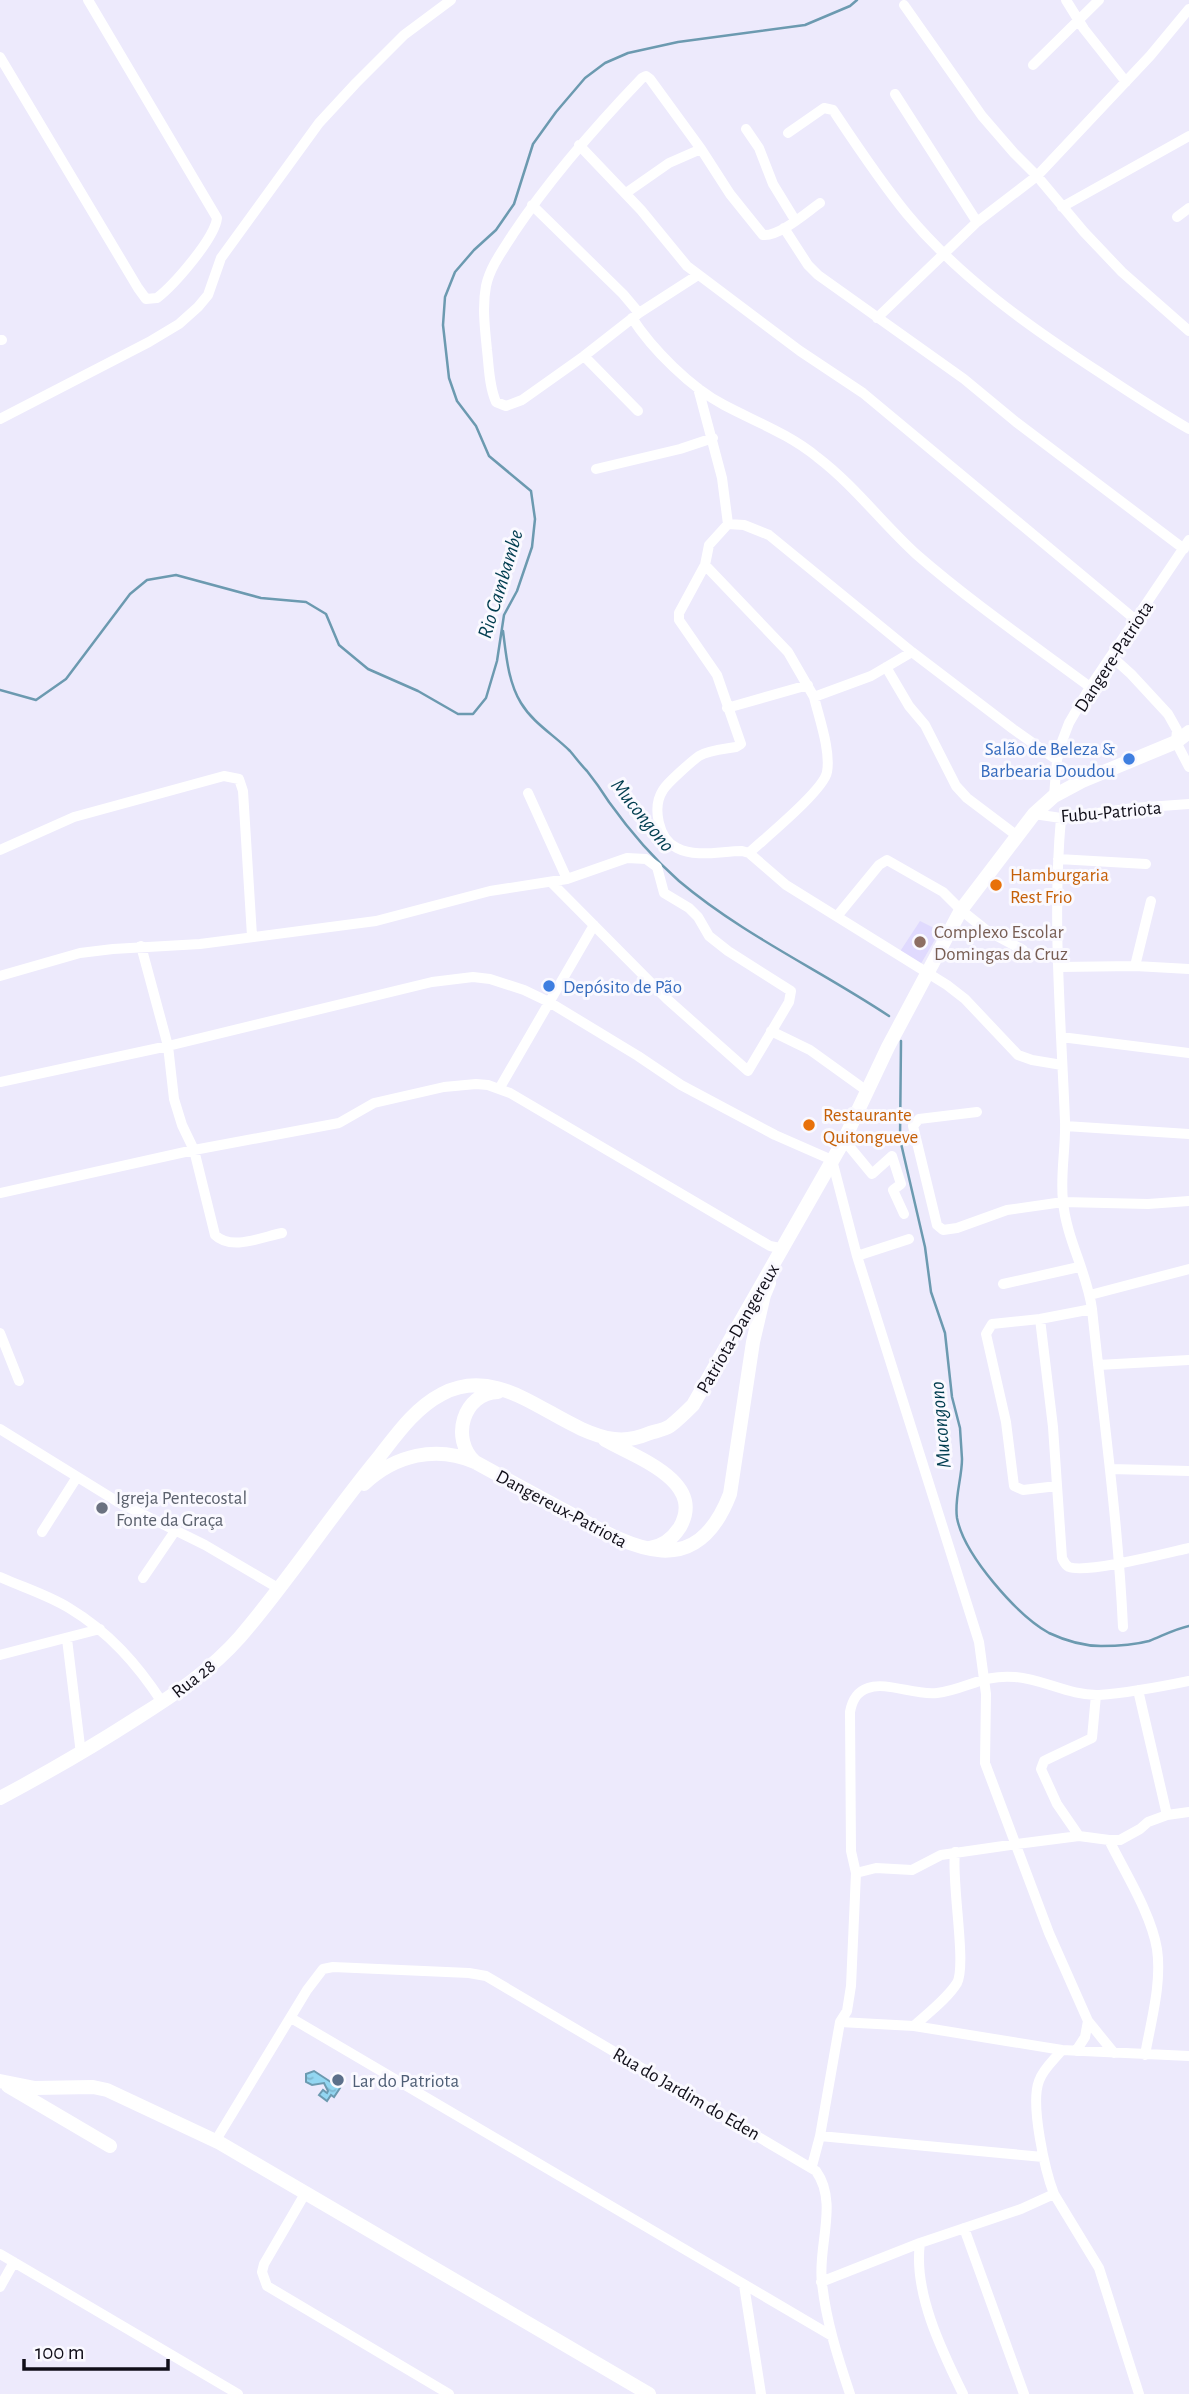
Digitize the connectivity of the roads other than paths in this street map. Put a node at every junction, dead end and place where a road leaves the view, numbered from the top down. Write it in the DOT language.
graph roads {
  1 [pos="88,0"];
  2 [pos="451,0"];
  3 [pos="1066,0"];
  4 [pos="1099,0"];
  5 [pos="904,5"];
  6 [pos="1189,9"];
  7 [pos="1079,19"];
  8 [pos="0,57"];
  9 [pos="1033,65"];
  10 [pos="1126,82"];
  11 [pos="895,94"];
  12 [pos="746,129"];
  13 [pos="788,133"];
  14 [pos="1189,136"];
  15 [pos="579,145"];
  16 [pos="701,149"];
  17 [pos="1037,176"];
  18 [pos="626,193"];
  19 [pos="820,203"];
  20 [pos="532,205"];
  21 [pos="1062,207"];
  22 [pos="1189,208"];
  23 [pos="1177,217"];
  24 [pos="795,220"];
  25 [pos="977,222"];
  26 [pos="784,228"];
  27 [pos="946,254"];
  28 [pos="698,275"];
  29 [pos="635,315"];
  30 [pos="877,318"];
  31 [pos="1189,331"];
  32 [pos="584,356"];
  33 [pos="698,388"];
  34 [pos="638,411"];
  35 [pos="0,419"];
  36 [pos="1189,429"];
  37 [pos="713,438"];
  38 [pos="596,470"];
  39 [pos="728,524"];
  40 [pos="1186,544"];
  41 [pos="705,565"];
  42 [pos="1136,621"];
  43 [pos="912,652"];
  44 [pos="1111,656"];
  45 [pos="886,667"];
  46 [pos="808,685"];
  47 [pos="1090,687"];
  48 [pos="814,697"];
  49 [pos="727,708"];
  50 [pos="1189,732"];
  51 [pos="1176,742"];
  52 [pos="1057,760"];
  53 [pos="1189,767"];
  54 [pos="528,793"];
  55 [pos="1054,796"];
  56 [pos="1189,804"];
  57 [pos="1034,814"];
  58 [pos="1061,818"];
  59 [pos="1016,835"];
  60 [pos="0,850"];
  61 [pos="749,853"];
  62 [pos="1058,859"];
  63 [pos="1146,864"];
  64 [pos="567,879"];
  65 [pos="551,881"];
  66 [pos="1151,901"];
  67 [pos="961,911"];
  68 [pos="838,915"];
  69 [pos="594,926"];
  70 [pos="252,936"];
  71 [pos="141,946"];
  72 [pos="1023,950"];
  73 [pos="1135,966"];
  74 [pos="1060,967"];
  75 [pos="1189,969"];
  76 [pos="928,974"];
  77 [pos="0,976"];
  78 [pos="549,1002"];
  79 [pos="771,1031"];
  80 [pos="1061,1037"];
  81 [pos="168,1046"];
  82 [pos="1189,1053"];
  83 [pos="1062,1065"];
  84 [pos="0,1082"];
  85 [pos="499,1089"];
  86 [pos="867,1091"];
  87 [pos="977,1112"];
  88 [pos="1065,1126"];
  89 [pos="1189,1134"];
  90 [pos="844,1140"];
  91 [pos="194,1150"];
  92 [pos="832,1160"];
  93 [pos="0,1193"];
  94 [pos="1189,1201"];
  95 [pos="1063,1202"];
  96 [pos="904,1214"];
  97 [pos="282,1233"];
  98 [pos="909,1239"];
  99 [pos="784,1246"];
  100 [pos="857,1256"];
  101 [pos="1079,1267"];
  102 [pos="1189,1269"];
  103 [pos="1003,1284"];
  104 [pos="1090,1295"];
  105 [pos="1092,1309"];
  106 [pos="1040,1319"];
  107 [pos="0,1333"];
  108 [pos="1189,1360"];
  109 [pos="1098,1365"];
  110 [pos="19,1381"];
  111 [pos="510,1392"];
  112 [pos="0,1429"];
  113 [pos="593,1434"];
  114 [pos="475,1462"];
  115 [pos="1111,1469"];
  116 [pos="1189,1471"];
  117 [pos="77,1477"];
  118 [pos="1057,1486"];
  119 [pos="340,1505"];
  120 [pos="175,1531"];
  121 [pos="42,1532"];
  122 [pos="1189,1548"];
  123 [pos="642,1549"];
  124 [pos="1120,1563"];
  125 [pos="0,1577"];
  126 [pos="143,1578"];
  127 [pos="278,1588"];
  128 [pos="1123,1628"];
  129 [pos="100,1629"];
  130 [pos="67,1639"];
  131 [pos="0,1655"];
  132 [pos="984,1679"];
  133 [pos="1189,1681"];
  134 [pos="1139,1690"];
  135 [pos="1096,1695"];
  136 [pos="162,1702"];
  137 [pos="81,1754"];
  138 [pos="0,1798"];
  139 [pos="1189,1812"];
  140 [pos="1167,1815"];
  141 [pos="1079,1836"];
  142 [pos="1109,1840"];
  143 [pos="1017,1844"];
  144 [pos="955,1852"];
  145 [pos="856,1873"];
  146 [pos="291,2018"];
  147 [pos="1088,2021"];
  148 [pos="841,2022"];
  149 [pos="914,2026"];
  150 [pos="1062,2050"];
  151 [pos="1076,2051"];
  152 [pos="1114,2053"];
  153 [pos="1145,2055"];
  154 [pos="1189,2056"];
  155 [pos="0,2081"];
  156 [pos="47,2088"];
  157 [pos="44,2108"];
  158 [pos="820,2136"];
  159 [pos="216,2140"];
  160 [pos="110,2146"];
  161 [pos="1043,2157"];
  162 [pos="812,2166"];
  163 [pos="306,2192"];
  164 [pos="1054,2194"];
  165 [pos="964,2228"];
  166 [pos="920,2243"];
  167 [pos="0,2254"];
  168 [pos="14,2262"];
  169 [pos="821,2282"];
  170 [pos="744,2285"];
  171 [pos="0,2287"];
  172 [pos="832,2336"];
  173 [pos="238,2394"];
  174 [pos="449,2394"];
  175 [pos="649,2394"];
  176 [pos="761,2394"];
  177 [pos="850,2394"];
  178 [pos="963,2394"];
  179 [pos="1024,2394"];
  180 [pos="1139,2394"];
  1 -- 8 [label="street"];
  2 -- 35 [label="street"];
  3 -- 7 [label="street"];
  4 -- 7 [label="street"];
  5 -- 17 [label="street"];
  6 -- 10 [label="street"];
  7 -- 9 [label="street"];
  7 -- 10 [label="street"];
  10 -- 17 [label="street"];
  11 -- 25 [label="street"];
  12 -- 24 [label="street"];
  13 -- 27 [label="street"];
  14 -- 21 [label="street"];
  15 -- 16 [label="street"];
  15 -- 18 [label="street"];
  15 -- 20 [label="street"];
  16 -- 18 [label="street"];
  16 -- 26 [label="street"];
  17 -- 21 [label="street"];
  17 -- 25 [label="street"];
  18 -- 28 [label="street"];
  19 -- 24 [label="street"];
  20 -- 29 [label="street"];
  20 -- 32 [label="street"];
  21 -- 31 [label="street"];
  22 -- 23 [label="street"];
  24 -- 26 [label="street"];
  25 -- 27 [label="street"];
  26 -- 30 [label="street"];
  27 -- 30 [label="street"];
  27 -- 36 [label="street"];
  28 -- 29 [label="street"];
  28 -- 42 [label="street"];
  29 -- 32 [label="street"];
  29 -- 33 [label="street"];
  30 -- 40 [label="street"];
  32 -- 34 [label="street"];
  33 -- 37 [label="street"];
  33 -- 47 [label="street"];
  37 -- 38 [label="street"];
  37 -- 39 [label="street"];
  39 -- 41 [label="street"];
  39 -- 43 [label="street"];
  40 -- 42 [label="street, Dangere-Patriota"];
  41 -- 46 [label="street"];
  41 -- 49 [label="street"];
  42 -- 44 [label="street, Dangere-Patriota"];
  43 -- 45 [label="street"];
  43 -- 52 [label="street"];
  44 -- 47 [label="street, Dangere-Patriota"];
  44 -- 51 [label="street"];
  45 -- 48 [label="street"];
  45 -- 59 [label="street"];
  46 -- 48 [label="street"];
  46 -- 49 [label="street"];
  47 -- 52 [label="street, Dangere-Patriota"];
  48 -- 61 [label="street"];
  49 -- 61 [label="street"];
  50 -- 51 [label="street"];
  51 -- 53 [label="street"];
  51 -- 55 [label="street"];
  52 -- 55 [label="street, Dangere-Patriota"];
  54 -- 64 [label="street"];
  55 -- 57 [label="street"];
  56 -- 58 [label="street, Fubu-Patriota"];
  57 -- 58 [label="street, Fubu-Patriota"];
  57 -- 59 [label="street"];
  58 -- 62 [label="street"];
  59 -- 67 [label="street"];
  60 -- 70 [label="street"];
  61 -- 68 [label="street"];
  62 -- 63 [label="street"];
  62 -- 74 [label="street"];
  64 -- 65 [label="street"];
  64 -- 79 [label="street"];
  65 -- 69 [label="street"];
  65 -- 70 [label="street"];
  66 -- 73 [label="street"];
  67 -- 68 [label="street"];
  67 -- 72 [label="street"];
  67 -- 76 [label="street"];
  68 -- 76 [label="street"];
  69 -- 78 [label="street"];
  69 -- 79 [label="street"];
  70 -- 71 [label="street"];
  71 -- 77 [label="street"];
  71 -- 81 [label="street"];
  73 -- 74 [label="street"];
  73 -- 75 [label="street"];
  74 -- 80 [label="street"];
  76 -- 83 [label="street"];
  76 -- 86 [label="street"];
  78 -- 81 [label="street"];
  78 -- 85 [label="street"];
  78 -- 92 [label="street"];
  79 -- 86 [label="street"];
  80 -- 82 [label="street"];
  80 -- 83 [label="street"];
  81 -- 84 [label="street"];
  81 -- 91 [label="street"];
  83 -- 88 [label="street"];
  85 -- 91 [label="street"];
  85 -- 99 [label="street"];
  86 -- 90 [label="street"];
  87 -- 95 [label="street"];
  88 -- 89 [label="street"];
  88 -- 95 [label="street"];
  90 -- 92 [label="street"];
  90 -- 96 [label="street"];
  91 -- 93 [label="street"];
  91 -- 97 [label="street"];
  92 -- 99 [label="street"];
  92 -- 100 [label="street"];
  94 -- 95 [label="street"];
  95 -- 101 [label="street"];
  98 -- 100 [label="street"];
  99 -- 113 [label="street, Patriota-Dangereux"];
  99 -- 123 [label="street, Dangereux-Patriota"];
  100 -- 132 [label="street"];
  101 -- 103 [label="street"];
  101 -- 104 [label="street"];
  102 -- 104 [label="street"];
  104 -- 105 [label="street"];
  105 -- 106 [label="street"];
  105 -- 109 [label="street"];
  106 -- 118 [label="street"];
  106 -- 118 [label="street"];
  107 -- 110 [label="street"];
  108 -- 109 [label="street"];
  109 -- 115 [label="street"];
  111 -- 113 [label="street, Patriota-Dangereux"];
  111 -- 114 [label="street"];
  111 -- 119 [label="street, Patriota-Dangereux"];
  112 -- 117 [label="street"];
  113 -- 123 [label="street"];
  114 -- 119 [label="street, Dangereux-Patriota"];
  114 -- 123 [label="street, Dangereux-Patriota"];
  115 -- 116 [label="street"];
  115 -- 124 [label="street"];
  117 -- 120 [label="street"];
  117 -- 121 [label="street"];
  118 -- 124 [label="street"];
  119 -- 127 [label="street, Rua 28"];
  120 -- 126 [label="street"];
  120 -- 127 [label="street"];
  122 -- 124 [label="street"];
  124 -- 128 [label="street"];
  125 -- 129 [label="street"];
  127 -- 136 [label="street, Rua 28"];
  129 -- 130 [label="street"];
  129 -- 136 [label="street"];
  130 -- 131 [label="street"];
  130 -- 137 [label="street"];
  132 -- 135 [label="street"];
  132 -- 143 [label="street"];
  132 -- 145 [label="street"];
  133 -- 134 [label="street"];
  134 -- 135 [label="street"];
  134 -- 140 [label="street"];
  135 -- 141 [label="street"];
  136 -- 137 [label="street, Rua 28"];
  137 -- 138 [label="street, Rua 28"];
  139 -- 140 [label="street"];
  140 -- 142 [label="street"];
  141 -- 142 [label="street"];
  141 -- 143 [label="street"];
  142 -- 153 [label="street"];
  143 -- 144 [label="street"];
  143 -- 147 [label="street"];
  144 -- 145 [label="street"];
  144 -- 149 [label="street"];
  145 -- 148 [label="street"];
  146 -- 159 [label="street"];
  146 -- 162 [label="street, Rua do Jardim do Eden"];
  146 -- 170 [label="street"];
  147 -- 151 [label="street"];
  147 -- 152 [label="street"];
  148 -- 149 [label="street"];
  148 -- 158 [label="street"];
  149 -- 150 [label="street"];
  150 -- 151 [label="street"];
  150 -- 161 [label="street"];
  151 -- 152 [label="street"];
  152 -- 153 [label="street"];
  153 -- 154 [label="street"];
  155 -- 156 [label="street"];
  155 -- 157 [label="street"];
  156 -- 157 [label="street"];
  156 -- 159 [label="street"];
  157 -- 160 [label="street"];
  158 -- 161 [label="street"];
  158 -- 162 [label="street"];
  159 -- 163 [label="street"];
  161 -- 164 [label="street"];
  162 -- 169 [label="street"];
  163 -- 174 [label="street"];
  163 -- 175 [label="street"];
  164 -- 165 [label="street"];
  164 -- 180 [label="street"];
  165 -- 166 [label="street"];
  165 -- 179 [label="street"];
  166 -- 169 [label="street"];
  166 -- 178 [label="street"];
  167 -- 168 [label="street"];
  168 -- 171 [label="street"];
  168 -- 173 [label="street"];
  169 -- 172 [label="street"];
  170 -- 172 [label="street"];
  170 -- 176 [label="street"];
  172 -- 177 [label="street"];
}
